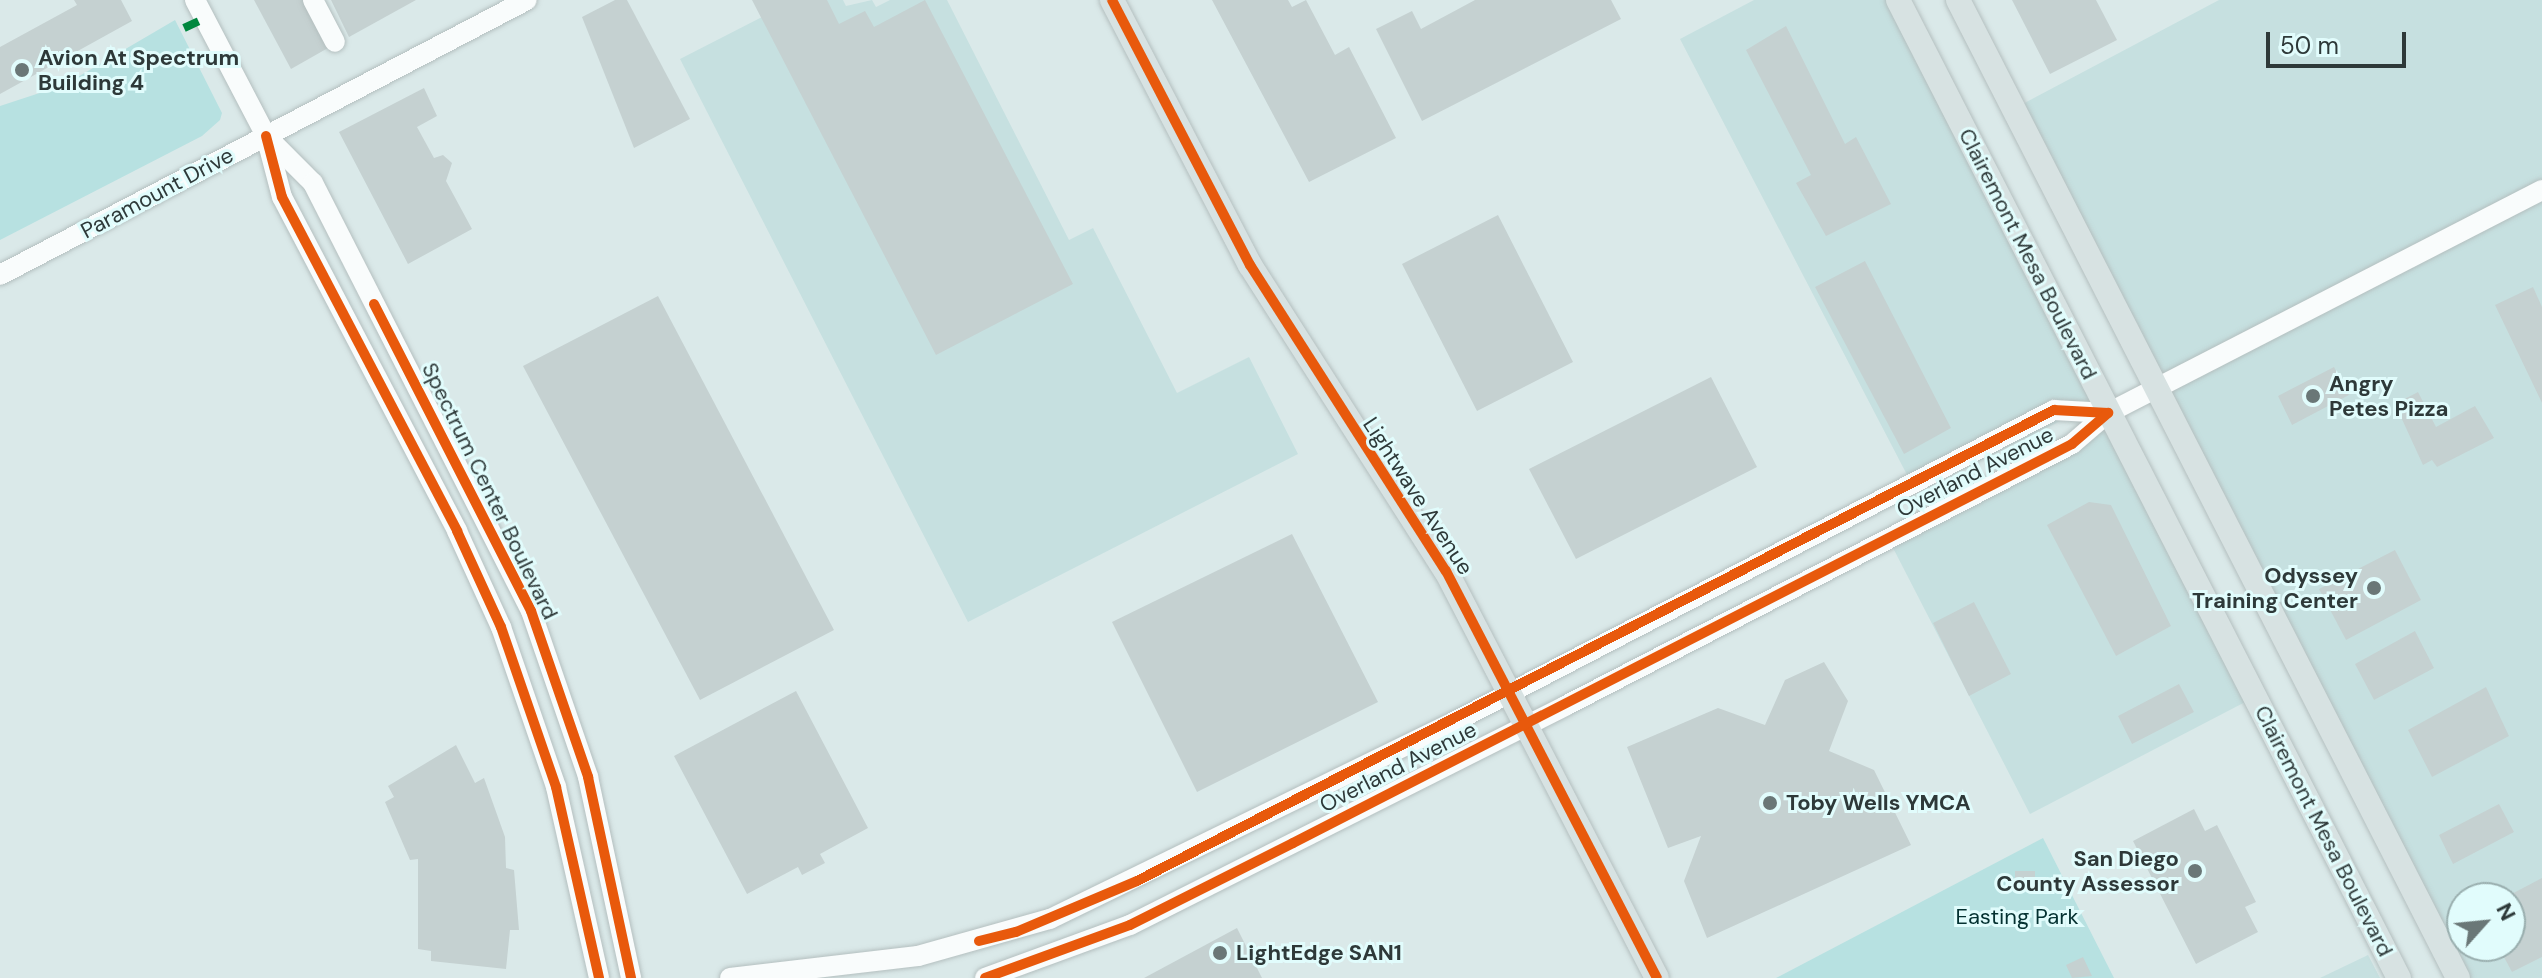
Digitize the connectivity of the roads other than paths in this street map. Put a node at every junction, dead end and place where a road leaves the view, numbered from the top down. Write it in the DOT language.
graph roads {
  1 [pos="195,0"];
  2 [pos="313,0"];
  3 [pos="527,0"];
  4 [pos="1112,0"];
  5 [pos="1898,0"];
  6 [pos="1958,0"];
  7 [pos="335,42"];
  8 [pos="266,136"];
  9 [pos="2542,190"];
  10 [pos="0,275"];
  11 [pos="2155,390"];
  12 [pos="2108,413"];
  13 [pos="1510,693"];
  14 [pos="1527,725"];
  15 [pos="599,978"];
  16 [pos="631,978"];
  17 [pos="730,978"];
  18 [pos="985,978"];
  19 [pos="1657,978"];
  20 [pos="2399,978"];
  21 [pos="2458,978"];
  1 -- 8 [label="street, Spectrum Center Boulevard"];
  2 -- 7 [label="street"];
  3 -- 8 [label="street, Paramount Drive"];
  4 -- 13 [label="main road, Lightwave Avenue"];
  5 -- 12 [label="main road, Clairemont Mesa Boulevard"];
  6 -- 11 [label="main road"];
  8 -- 10 [label="street, Paramount Drive"];
  8 -- 15 [label="street, Spectrum Center Boulevard"];
  8 -- 16 [label="street, Spectrum Center Boulevard"];
  9 -- 11 [label="street, Overland Avenue"];
  11 -- 12 [label="street, Overland Avenue"];
  11 -- 21 [label="main road"];
  12 -- 13 [label="street, Overland Avenue"];
  12 -- 14 [label="street, Overland Avenue"];
  12 -- 20 [label="main road, Clairemont Mesa Boulevard"];
  13 -- 14 [label="main road, Lightwave Avenue"];
  13 -- 17 [label="street, Overland Avenue"];
  14 -- 18 [label="street, Overland Avenue"];
  14 -- 19 [label="main road, Lightwave Avenue"];
}
